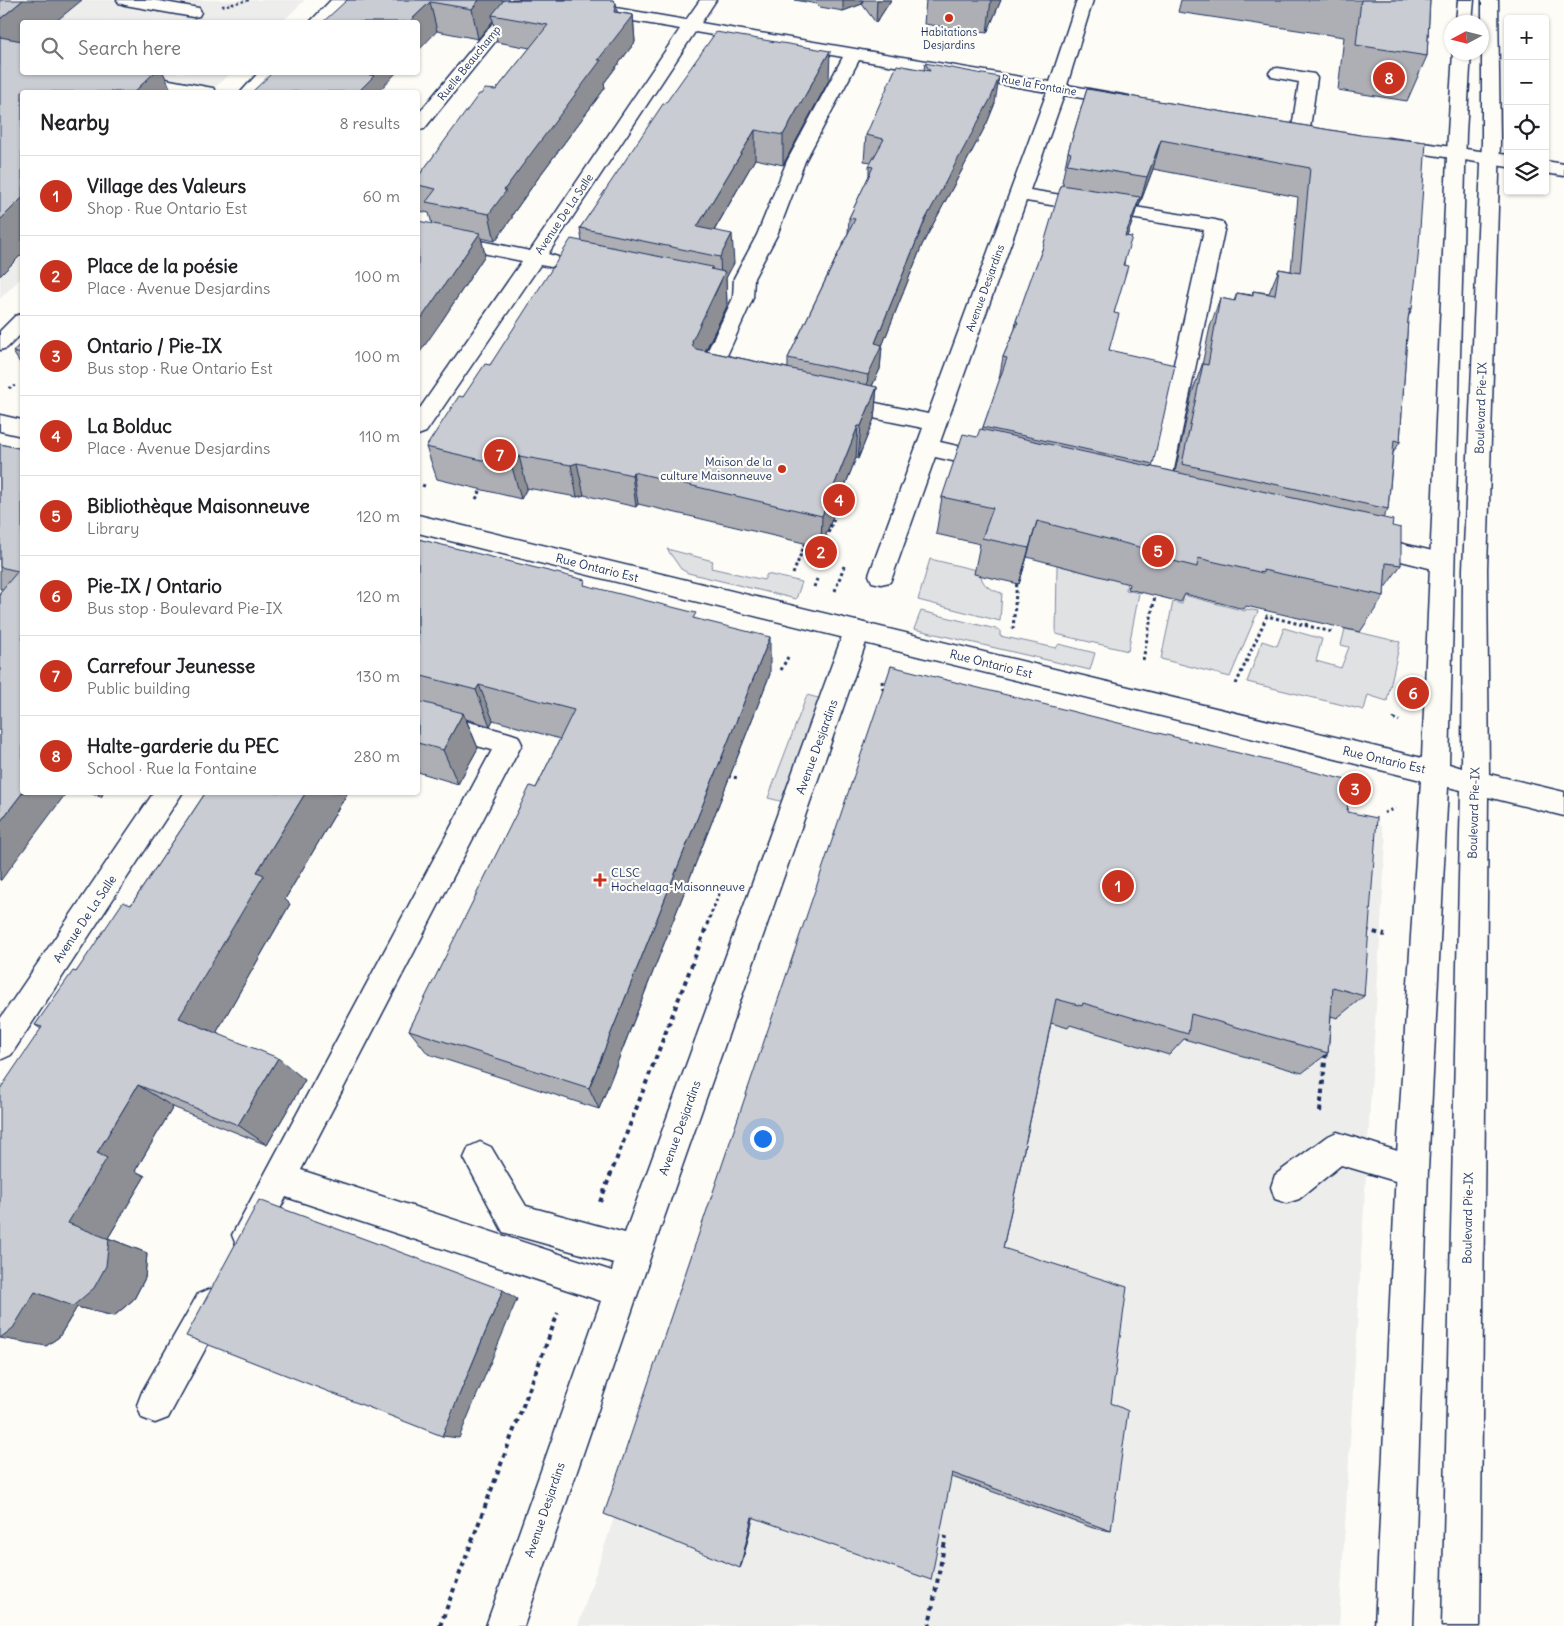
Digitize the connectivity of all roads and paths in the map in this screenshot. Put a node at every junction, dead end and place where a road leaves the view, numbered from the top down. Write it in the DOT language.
graph roads {
  1 [pos="124,0"];
  2 [pos="340,0"];
  3 [pos="521,0"];
  4 [pos="540,0"];
  5 [pos="708,0"];
  6 [pos="1085,0"];
  7 [pos="1466,0"];
  8 [pos="1490,0"];
  9 [pos="1465,15"];
  10 [pos="184,20"];
  11 [pos="320,20"];
  12 [pos="692,25"];
  13 [pos="854,53"];
  14 [pos="1462,60"];
  15 [pos="1278,73"];
  16 [pos="123,75"];
  17 [pos="265,75"];
  18 [pos="1057,89"];
  19 [pos="197,90"];
  20 [pos="251,90"];
  21 [pos="1137,102"];
  22 [pos="420,123"];
  23 [pos="1282,125"];
  24 [pos="1301,128"];
  25 [pos="1320,132"];
  26 [pos="1369,140"];
  27 [pos="1458,154"];
  28 [pos="1499,160"];
  29 [pos="1549,168"];
  30 [pos="1564,170"];
  31 [pos="1019,194"];
  32 [pos="420,234"];
  33 [pos="535,258"];
  34 [pos="568,265"];
  35 [pos="20,323"];
  36 [pos="0,343"];
  37 [pos="744,383"];
  38 [pos="16,386"];
  39 [pos="9,388"];
  40 [pos="822,400"];
  41 [pos="0,423"];
  42 [pos="935,423"];
  43 [pos="420,424"];
  44 [pos="20,428"];
  45 [pos="927,447"];
  46 [pos="1015,466"];
  47 [pos="425,482"];
  48 [pos="423,487"];
  49 [pos="482,490"];
  50 [pos="1156,498"];
  51 [pos="476,499"];
  52 [pos="844,508"];
  53 [pos="420,524"];
  54 [pos="1348,541"];
  55 [pos="1441,562"];
  56 [pos="793,574"];
  57 [pos="881,575"];
  58 [pos="1017,580"];
  59 [pos="1156,596"];
  60 [pos="1307,620"];
  61 [pos="1306,626"];
  62 [pos="1013,629"];
  63 [pos="857,632"];
  64 [pos="1332,632"];
  65 [pos="788,657"];
  66 [pos="1143,660"];
  67 [pos="781,670"];
  68 [pos="882,681"];
  69 [pos="1236,684"];
  70 [pos="883,691"];
  71 [pos="420,720"];
  72 [pos="1435,772"];
  73 [pos="721,774"];
  74 [pos="738,778"];
  75 [pos="1476,782"];
  76 [pos="168,795"];
  77 [pos="1348,799"];
  78 [pos="1564,804"];
  79 [pos="1396,808"];
  80 [pos="1384,813"];
  81 [pos="1347,818"];
  82 [pos="1364,930"];
  83 [pos="1391,937"];
  84 [pos="0,1045"];
  85 [pos="1326,1046"];
  86 [pos="1320,1112"];
  87 [pos="480,1158"];
  88 [pos="1412,1170"];
  89 [pos="280,1179"];
  90 [pos="1287,1187"];
  91 [pos="635,1252"];
  92 [pos="622,1291"];
  93 [pos="155,1405"];
  94 [pos="946,1536"];
  95 [pos="505,1626"];
  96 [pos="931,1626"];
  97 [pos="1394,1626"];
  98 [pos="1461,1626"];
  1 -- 10 [label="main road"];
  2 -- 11 [label="main road"];
  3 -- 22 [label="main road, Ruelle Beauchamp"];
  4 -- 12 [label="main road, Rue la Fontaine"];
  5 -- 12 [label="main road, Avenue De La Salle"];
  6 -- 18 [label="main road, Avenue Desjardins"];
  7 -- 9 [label="main road"];
  8 -- 28 [label="main road, Boulevard Pie-IX"];
  12 -- 13 [label="main road, Rue la Fontaine"];
  12 -- 33 [label="main road, Avenue De La Salle"];
  13 -- 18 [label="main road, Rue la Fontaine"];
  13 -- 37 [label="main road"];
  14 -- 27 [label="main road"];
  15 -- 24 [label="main road"];
  16 -- 19 [label="main road"];
  17 -- 20 [label="main road"];
  18 -- 21 [label="main road, Rue la Fontaine"];
  18 -- 31 [label="main road, Avenue Desjardins"];
  23 -- 24 [label="main road"];
  24 -- 25 [label="main road"];
  26 -- 27 [label="main road"];
  27 -- 28 [label="main road"];
  27 -- 55 [label="main road"];
  28 -- 75 [label="main road, Boulevard Pie-IX"];
  29 -- 30 [label="main road"];
  31 -- 42 [label="main road, Avenue Desjardins"];
  31 -- 50 [label="main road"];
  32 -- 33 [label="main road"];
  33 -- 34 [label="main road"];
  33 -- 43 [label="main road, Avenue De La Salle"];
  35 -- 36 [label="main road"];
  38 -- 39 [label="path"];
  40 -- 42 [label="main road"];
  41 -- 44 [label="main road"];
  42 -- 45 [label="main road, Avenue Desjardins"];
  45 -- 46 [label="main road"];
  45 -- 57 [label="main road, Avenue Desjardins"];
  47 -- 48 [label="path"];
  49 -- 51 [label="path"];
  52 -- 56 [label="path"];
  53 -- 63 [label="main road, Rue Ontario Est"];
  54 -- 55 [label="main road"];
  55 -- 72 [label="main road"];
  58 -- 62 [label="path"];
  59 -- 66 [label="path"];
  60 -- 61 [label="path"];
  61 -- 64 [label="path"];
  61 -- 69 [label="path"];
  63 -- 72 [label="main road, Rue Ontario Est"];
  63 -- 91 [label="main road, Avenue Desjardins"];
  65 -- 67 [label="path"];
  68 -- 70 [label="path"];
  71 -- 89 [label="main road"];
  72 -- 75 [label="main road, Rue Ontario Est"];
  72 -- 88 [label="main road"];
  73 -- 74 [label="path"];
  75 -- 78 [label="main road, Rue Ontario Est"];
  75 -- 98 [label="main road, Boulevard Pie-IX"];
  76 -- 84 [label="main road, Avenue De La Salle"];
  77 -- 81 [label="path"];
  79 -- 80 [label="path"];
  82 -- 83 [label="path"];
  85 -- 86 [label="path"];
  87 -- 91 [label="main road"];
  88 -- 90 [label="main road"];
  88 -- 97 [label="main road"];
  89 -- 92 [label="main road"];
  89 -- 93 [label="main road"];
  91 -- 92 [label="main road, Avenue Desjardins"];
  92 -- 95 [label="main road, Avenue Desjardins"];
  94 -- 96 [label="path"];
}
